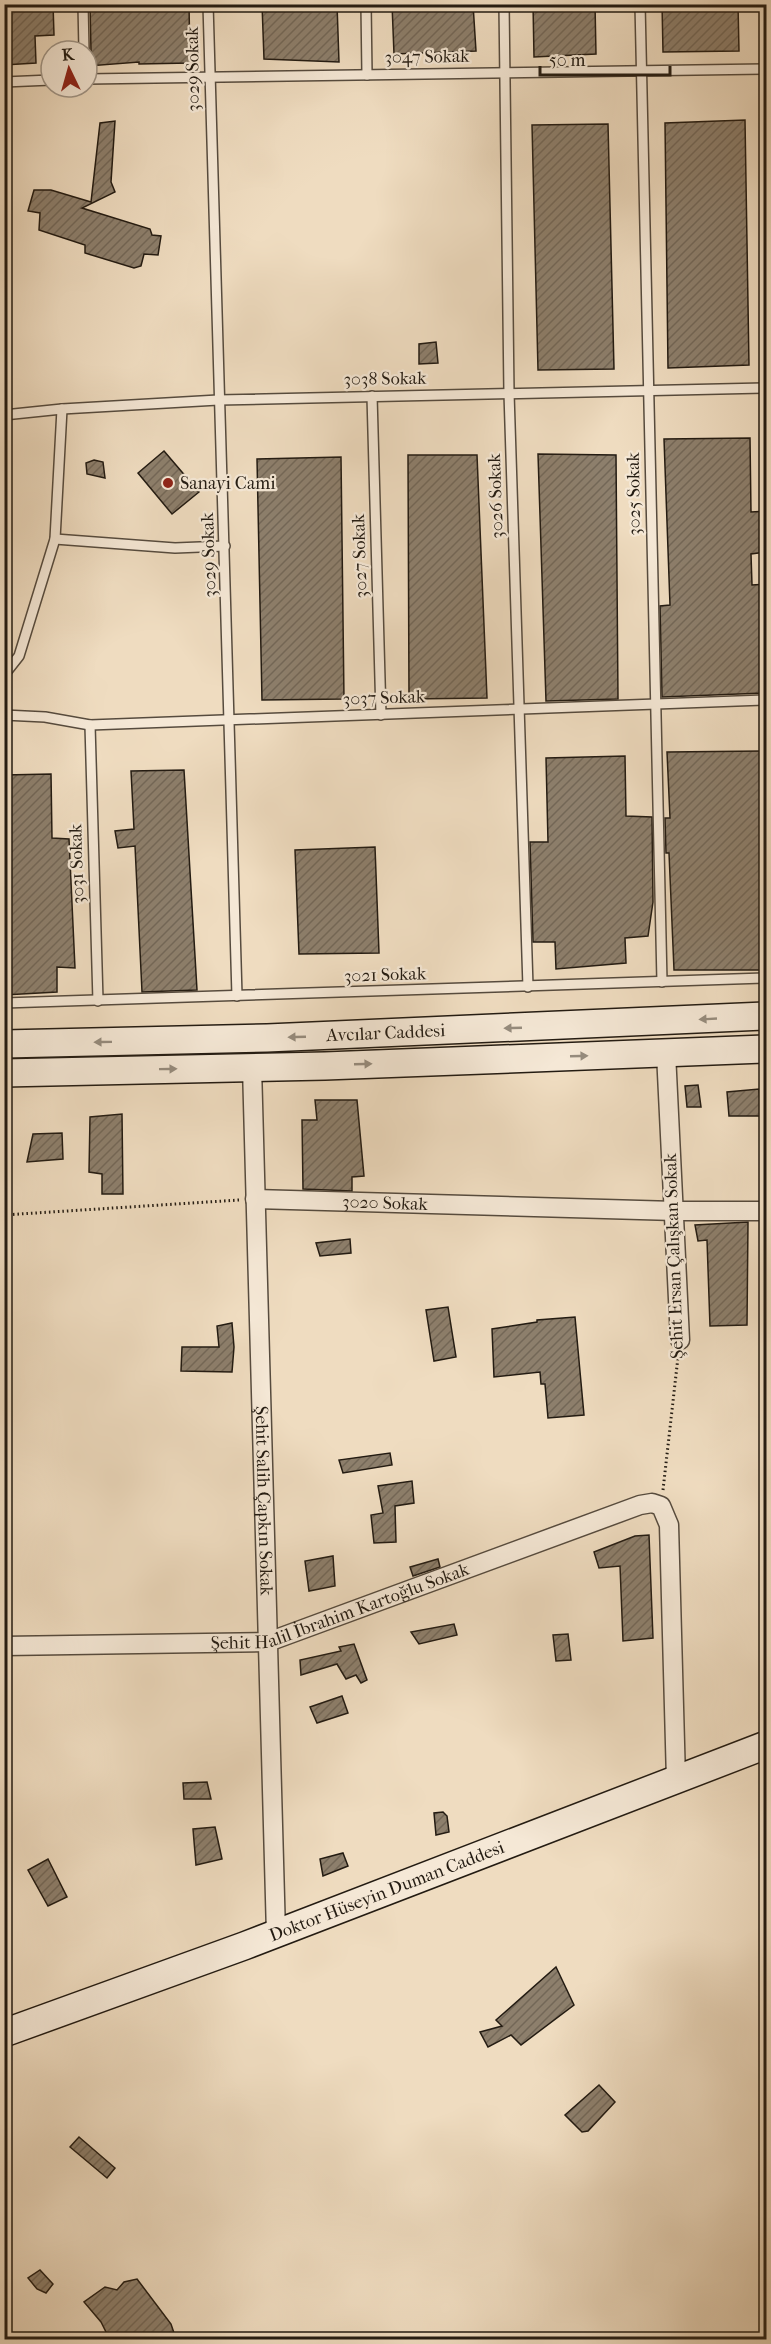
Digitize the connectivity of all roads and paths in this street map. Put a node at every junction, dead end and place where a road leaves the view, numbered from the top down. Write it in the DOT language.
graph roads {
  1 [pos="83,4"];
  2 [pos="208,4"];
  3 [pos="366,4"];
  4 [pos="504,4"];
  5 [pos="640,4"];
  6 [pos="84,39"];
  7 [pos="766,69"];
  8 [pos="641,71"];
  9 [pos="505,73"];
  10 [pos="368,75"];
  11 [pos="210,77"];
  12 [pos="99,79"];
  13 [pos="39,81"];
  14 [pos="4,82"];
  15 [pos="766,388"];
  16 [pos="648,390"];
  17 [pos="509,393"];
  18 [pos="372,396"];
  19 [pos="218,400"];
  20 [pos="62,408"];
  21 [pos="4,415"];
  22 [pos="55,539"];
  23 [pos="225,546"];
  24 [pos="4,675"];
  25 [pos="766,700"];
  26 [pos="655,704"];
  27 [pos="519,709"];
  28 [pos="4,715"];
  29 [pos="381,715"];
  30 [pos="230,720"];
  31 [pos="90,726"];
  32 [pos="766,978"];
  33 [pos="662,982"];
  34 [pos="528,987"];
  35 [pos="237,996"];
  36 [pos="98,1001"];
  37 [pos="4,1003"];
  38 [pos="766,1016"];
  39 [pos="4,1044"];
  40 [pos="766,1049"];
  41 [pos="666,1053"];
  42 [pos="252,1067"];
  43 [pos="4,1073"];
  44 [pos="255,1198"];
  45 [pos="766,1211"];
  46 [pos="675,1212"];
  47 [pos="4,1215"];
  48 [pos="680,1340"];
  49 [pos="661,1506"];
  50 [pos="267,1642"];
  51 [pos="4,1646"];
  52 [pos="766,1745"];
  53 [pos="676,1780"];
  54 [pos="276,1934"];
  55 [pos="4,2033"];
  1 -- 6 [label="lane"];
  2 -- 11 [label="lane, 3029 Sokak"];
  3 -- 10 [label="lane"];
  4 -- 9 [label="lane, 3026 Sokak"];
  5 -- 8 [label="lane, 3025 Sokak"];
  7 -- 8 [label="lane, 3047 Sokak"];
  8 -- 9 [label="lane, 3047 Sokak"];
  8 -- 16 [label="lane, 3025 Sokak"];
  9 -- 10 [label="lane, 3047 Sokak"];
  9 -- 17 [label="lane, 3026 Sokak"];
  10 -- 11 [label="lane, 3047 Sokak"];
  11 -- 12 [label="lane, 3047 Sokak"];
  11 -- 19 [label="lane, 3029 Sokak"];
  13 -- 14 [label="lane"];
  15 -- 16 [label="lane, 3038 Sokak"];
  16 -- 17 [label="lane, 3038 Sokak"];
  16 -- 26 [label="lane, 3025 Sokak"];
  17 -- 18 [label="lane, 3038 Sokak"];
  17 -- 27 [label="lane, 3026 Sokak"];
  18 -- 19 [label="lane, 3038 Sokak"];
  18 -- 29 [label="lane, 3027 Sokak"];
  19 -- 20 [label="lane, 3038 Sokak"];
  19 -- 23 [label="lane, 3029 Sokak"];
  20 -- 21 [label="lane, 3038 Sokak"];
  20 -- 22 [label="lane"];
  22 -- 23 [label="lane"];
  22 -- 24 [label="lane"];
  23 -- 30 [label="lane, 3029 Sokak"];
  25 -- 26 [label="lane, 3037 Sokak"];
  26 -- 27 [label="lane, 3037 Sokak"];
  26 -- 33 [label="lane, 3025 Sokak"];
  27 -- 29 [label="lane, 3037 Sokak"];
  27 -- 34 [label="lane, 3026 Sokak"];
  28 -- 31 [label="lane, 3037 Sokak"];
  29 -- 30 [label="lane, 3037 Sokak"];
  30 -- 31 [label="lane, 3037 Sokak"];
  30 -- 35 [label="lane, 3029 Sokak"];
  31 -- 36 [label="lane, 3031 Sokak"];
  32 -- 33 [label="lane, 3021 Sokak"];
  33 -- 34 [label="lane, 3021 Sokak"];
  34 -- 35 [label="lane, 3021 Sokak"];
  35 -- 36 [label="lane, 3021 Sokak"];
  36 -- 37 [label="lane, 3021 Sokak"];
  38 -- 39 [label="main road, Avcılar Caddesi, one-way"];
  40 -- 41 [label="main road, Avcılar Caddesi"];
  42 -- 41 [label="main road, Avcılar Caddesi, one-way"];
  41 -- 46 [label="street, Şehit Ersan Çalışkan Sokak"];
  43 -- 42 [label="main road, Avcılar Caddesi, one-way"];
  42 -- 44 [label="street, Şehit Salih Çapkın Sokak"];
  44 -- 46 [label="street, 3020 Sokak"];
  44 -- 47 [label="path"];
  44 -- 50 [label="street, Şehit Salih Çapkın Sokak"];
  45 -- 46 [label="street, 3020 Sokak"];
  46 -- 48 [label="street, Şehit Ersan Çalışkan Sokak"];
  48 -- 49 [label="path, Şehit Ersan Çalışkan Sokak"];
  49 -- 50 [label="street, Şehit Halil İbrahim Kartoğlu Sokak"];
  49 -- 53 [label="street"];
  50 -- 51 [label="street, Şehit Halil İbrahim Kartoğlu Sokak"];
  50 -- 54 [label="street, Şehit Salih Çapkın Sokak"];
  52 -- 53 [label="main road, Doktor Hüseyin Duman Caddesi"];
  53 -- 54 [label="main road, Doktor Hüseyin Duman Caddesi"];
  54 -- 55 [label="main road, Doktor Hüseyin Duman Caddesi"];
}
